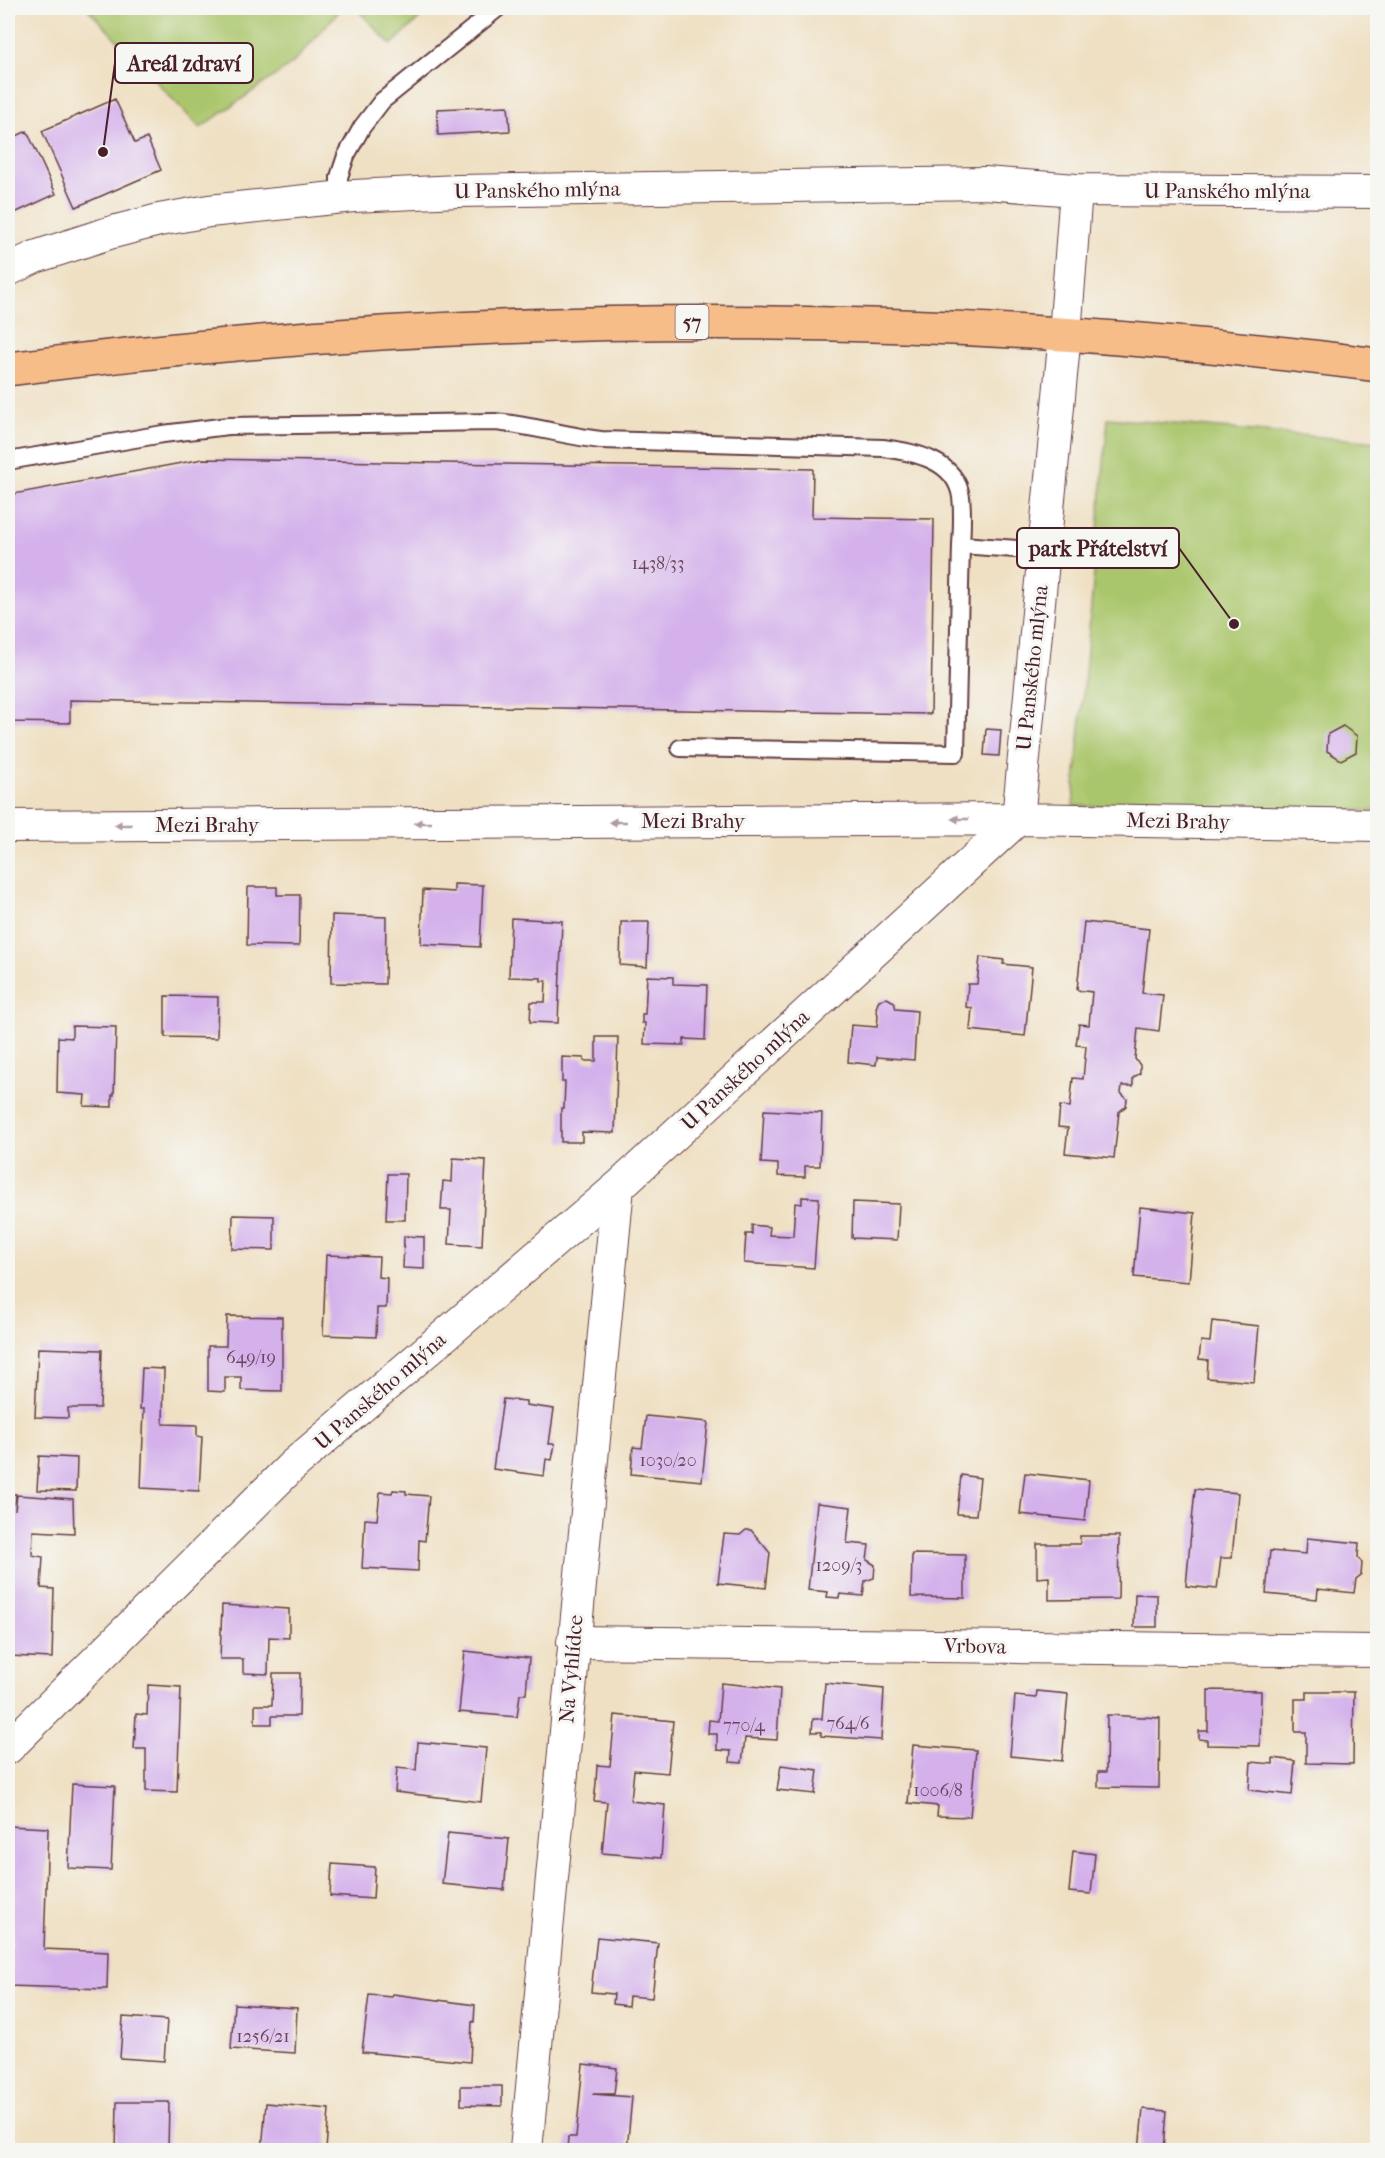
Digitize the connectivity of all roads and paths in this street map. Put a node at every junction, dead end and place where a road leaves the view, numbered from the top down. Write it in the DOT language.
graph roads {
  1 [pos="498,8"];
  2 [pos="1076,190"];
  3 [pos="1377,192"];
  4 [pos="339,198"];
  5 [pos="8,270"];
  6 [pos="1065,334"];
  7 [pos="1377,365"];
  8 [pos="8,369"];
  9 [pos="8,461"];
  10 [pos="961,545"];
  11 [pos="1044,551"];
  12 [pos="680,748"];
  13 [pos="1018,819"];
  14 [pos="1377,825"];
  15 [pos="8,826"];
  16 [pos="618,1187"];
  17 [pos="573,1642"];
  18 [pos="1377,1651"];
  19 [pos="8,1748"];
  20 [pos="526,2151"];
  1 -- 4 [label="lane"];
  2 -- 3 [label="street, U Panského mlýna"];
  2 -- 4 [label="street, U Panského mlýna"];
  2 -- 6 [label="street, U Panského mlýna"];
  4 -- 5 [label="street, U Panského mlýna"];
  6 -- 7 [label="main road, 57"];
  6 -- 8 [label="main road, 57"];
  6 -- 11 [label="street, U Panského mlýna"];
  9 -- 10 [label="lane"];
  10 -- 11 [label="lane"];
  10 -- 12 [label="lane"];
  11 -- 13 [label="street, U Panského mlýna"];
  13 -- 14 [label="street, Mezi Brahy"];
  13 -- 15 [label="street, Mezi Brahy, one-way"];
  13 -- 16 [label="street, U Panského mlýna"];
  16 -- 17 [label="street, Na Vyhlídce"];
  16 -- 19 [label="street, U Panského mlýna"];
  17 -- 18 [label="street, Vrbova"];
  17 -- 20 [label="street, Na Vyhlídce"];
}
